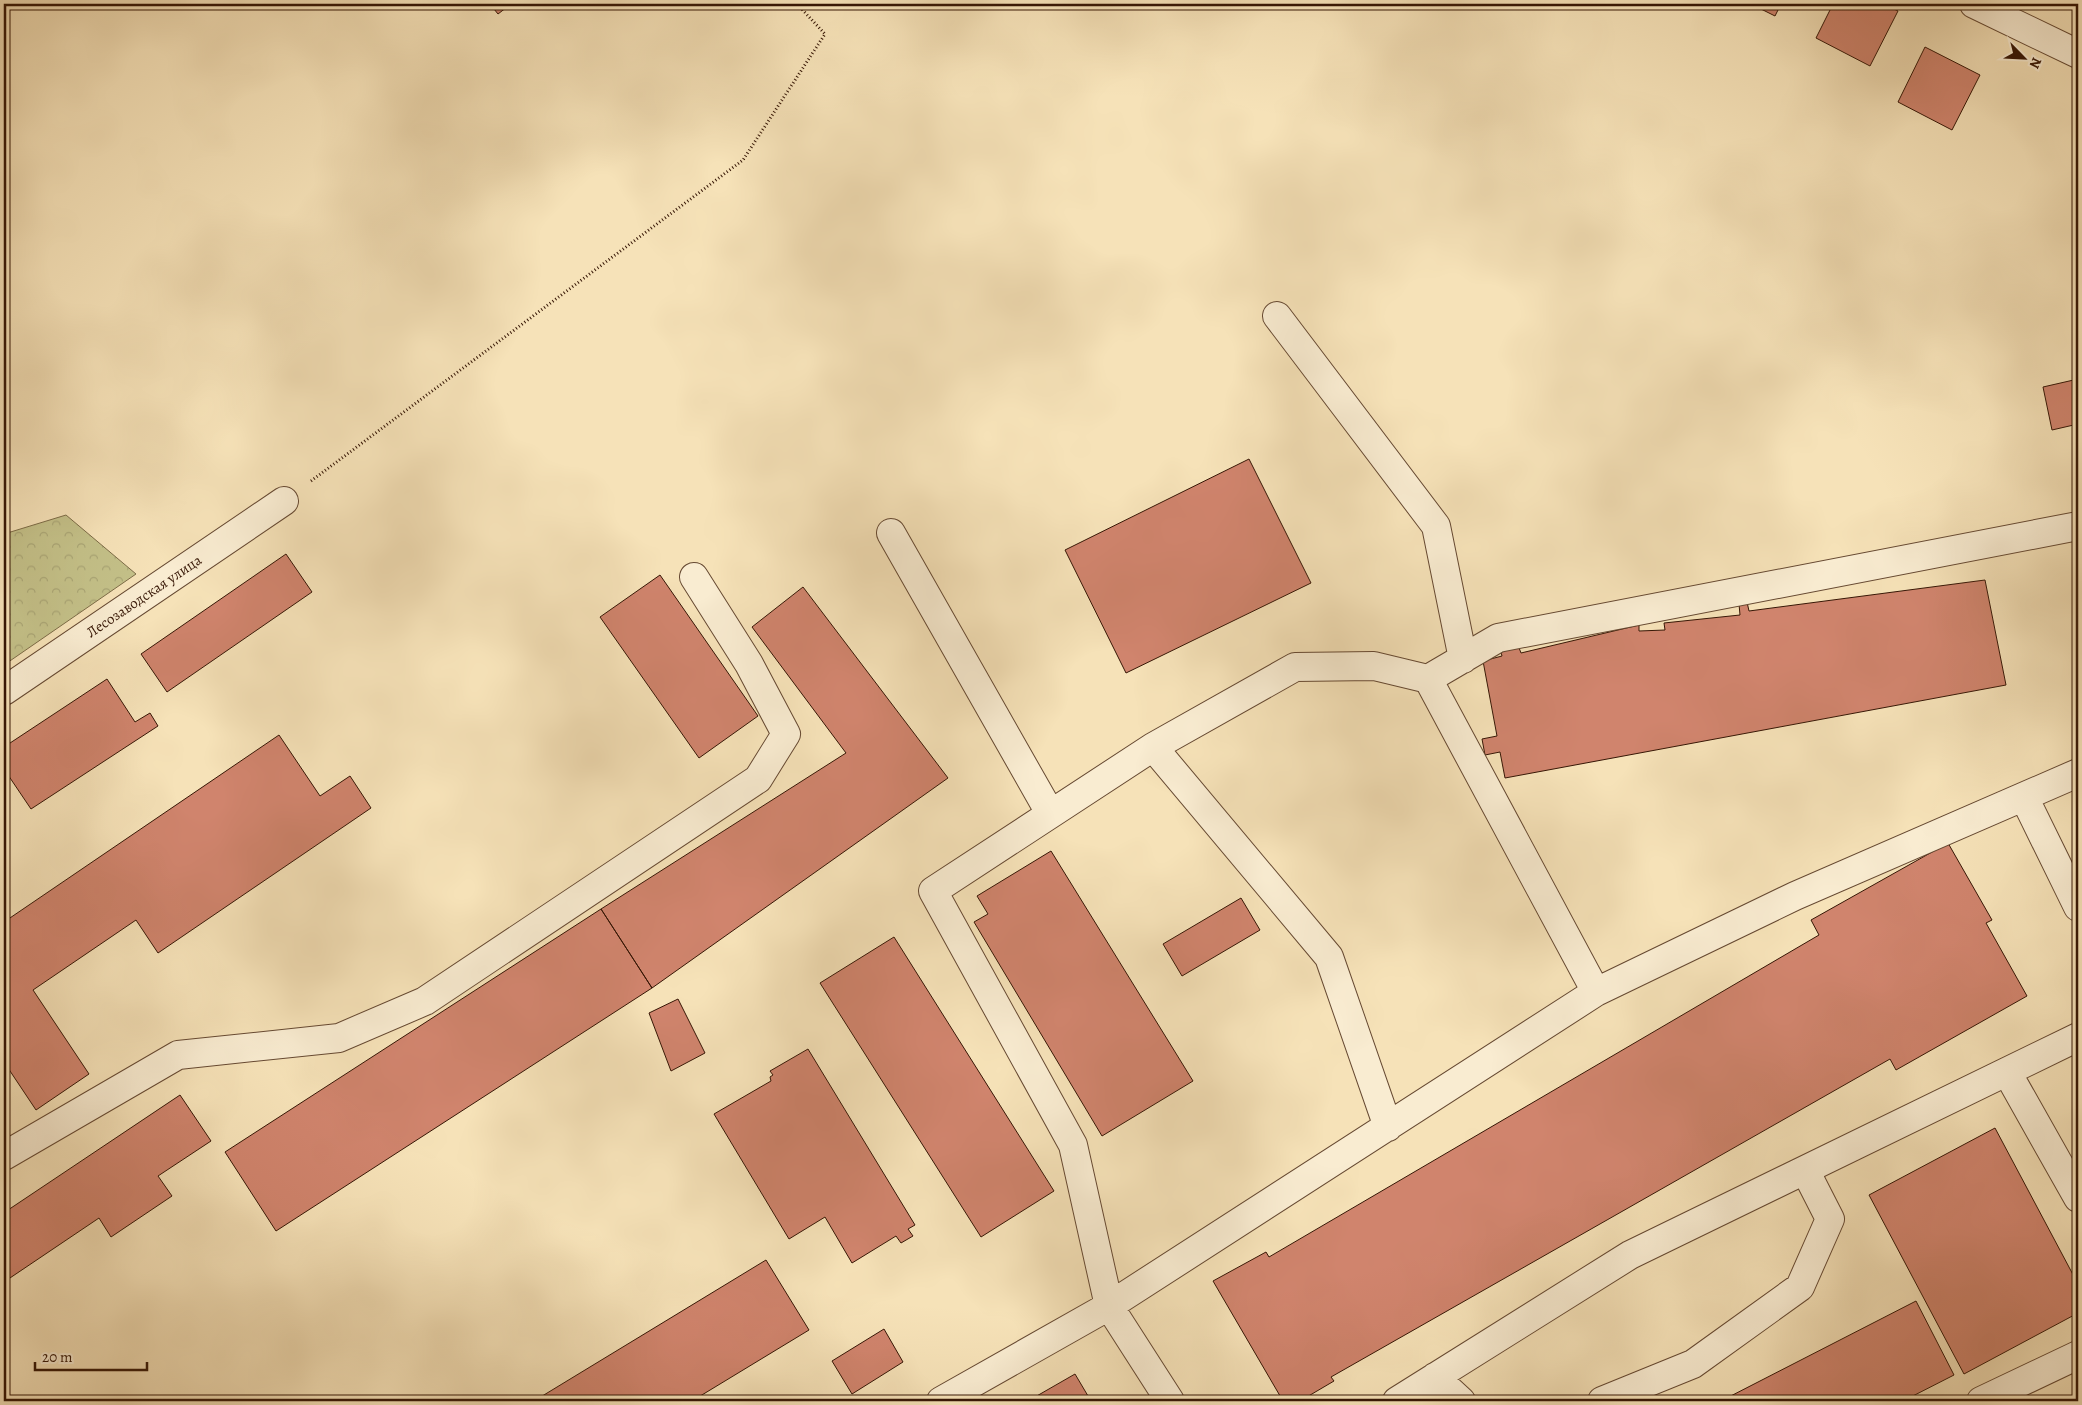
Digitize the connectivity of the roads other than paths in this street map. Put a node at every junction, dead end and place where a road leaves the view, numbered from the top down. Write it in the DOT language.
graph roads {
  1 [pos="1974,4"];
  2 [pos="2078,54"];
  3 [pos="1277,316"];
  4 [pos="284,501"];
  5 [pos="2078,526"];
  6 [pos="891,533"];
  7 [pos="694,577"];
  8 [pos="1463,659"];
  9 [pos="1428,679"];
  10 [pos="4,690"];
  11 [pos="1153,747"];
  12 [pos="2078,773"];
  13 [pos="2024,797"];
  14 [pos="1050,813"];
  15 [pos="2078,906"];
  16 [pos="1596,992"];
  17 [pos="2078,1037"];
  18 [pos="2007,1072"];
  19 [pos="1388,1126"];
  20 [pos="4,1156"];
  21 [pos="1805,1170"];
  22 [pos="2078,1198"];
  23 [pos="1109,1306"];
  24 [pos="2078,1355"];
  25 [pos="1435,1377"];
  26 [pos="941,1401"];
  27 [pos="1170,1401"];
  28 [pos="1397,1401"];
  29 [pos="1461,1401"];
  30 [pos="1602,1401"];
  31 [pos="1981,1401"];
  1 -- 2 [label="street"];
  3 -- 8 [label="street"];
  4 -- 10 [label="street, Лесозаводская улица"];
  5 -- 8 [label="street"];
  6 -- 14 [label="street"];
  7 -- 20 [label="street"];
  8 -- 9 [label="street"];
  9 -- 11 [label="street"];
  9 -- 16 [label="street"];
  11 -- 14 [label="street"];
  11 -- 19 [label="street"];
  12 -- 13 [label="street"];
  13 -- 15 [label="street"];
  13 -- 16 [label="street"];
  14 -- 23 [label="street"];
  16 -- 19 [label="street"];
  17 -- 18 [label="street"];
  18 -- 21 [label="street"];
  18 -- 22 [label="street"];
  19 -- 23 [label="street"];
  21 -- 25 [label="street"];
  21 -- 30 [label="street"];
  23 -- 26 [label="street"];
  23 -- 27 [label="street"];
  24 -- 31 [label="street"];
  25 -- 28 [label="street"];
  25 -- 29 [label="street"];
}
